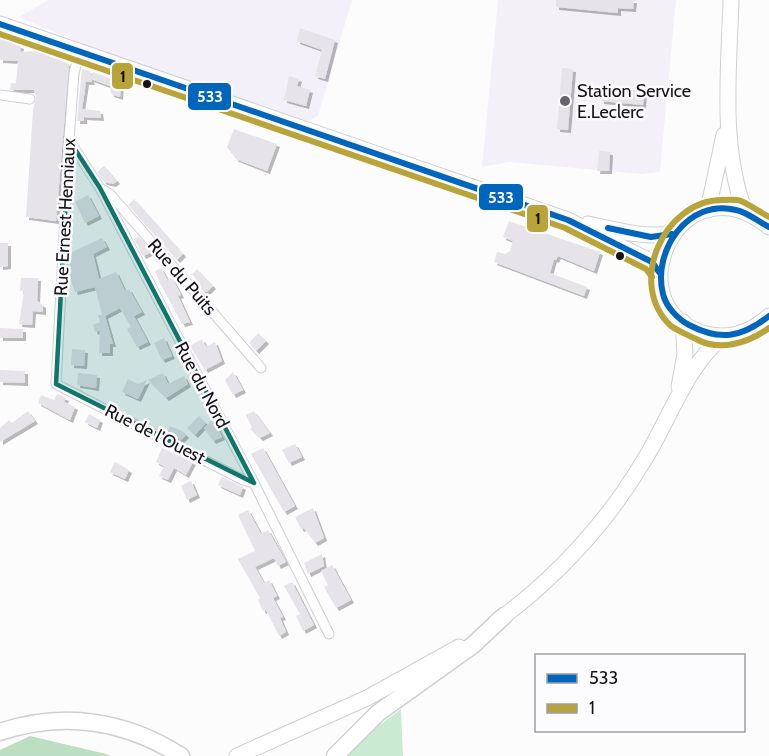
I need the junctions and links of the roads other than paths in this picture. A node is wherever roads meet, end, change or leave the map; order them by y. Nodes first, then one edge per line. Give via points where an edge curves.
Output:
1 (731, 0) edge
2 (1, 24) edge
3 (80, 51) junction
4 (0, 95) edge
5 (30, 99) dead end
6 (728, 114) junction
7 (69, 140) junction
8 (100, 188) junction
9 (708, 210) junction
10 (745, 212) junction
11 (568, 220) junction
12 (769, 227) edge
13 (672, 234) junction
14 (659, 272) junction
15 (769, 316) edge
16 (683, 322) junction
17 (723, 336) junction
18 (261, 368) dead end
19 (56, 384) joint
20 (674, 403) junction
21 (254, 483) junction
22 (504, 616) junction
23 (329, 634) dead end
24 (0, 732) edge
25 (0, 742) edge
26 (160, 756) edge
27 (181, 756) edge
28 (237, 756) edge
29 (335, 756) edge

1 - 6 main road
2 - 3 main road
3 - 7 street, Rue Ernest Henniaux via 74,73
3 - 11 main road
4 - 5 street
6 - 9 main road
6 - 10 main road via 734,183
7 - 8 street, Rue du Nord
7 - 19 street, Rue Ernest Henniaux
8 - 18 street, Rue du Puits via 110,194
8 - 21 street, Rue du Nord
9 - 10 main road via 727,208
9 - 13 main road via 683,222
10 - 12 main road
11 - 13 main road via 636,235
11 - 14 main road via 645,258
13 - 14 main road via 662,252
14 - 16 main road via 670,308
15 - 17 main road via 749,331
16 - 17 main road via 702,333
16 - 20 main road via 683,376
17 - 20 main road via 708,351
19 - 21 street, Rue de l'Ouest
20 - 22 main road via 631,483 563,566
21 - 23 street, Rue du Nord
22 - 28 main road via 447,654 367,698
22 - 29 highway via 473,645 378,713
24 - 27 highway via 40,720 99,723 149,738
25 - 26 highway via 50,730 84,732 117,737

